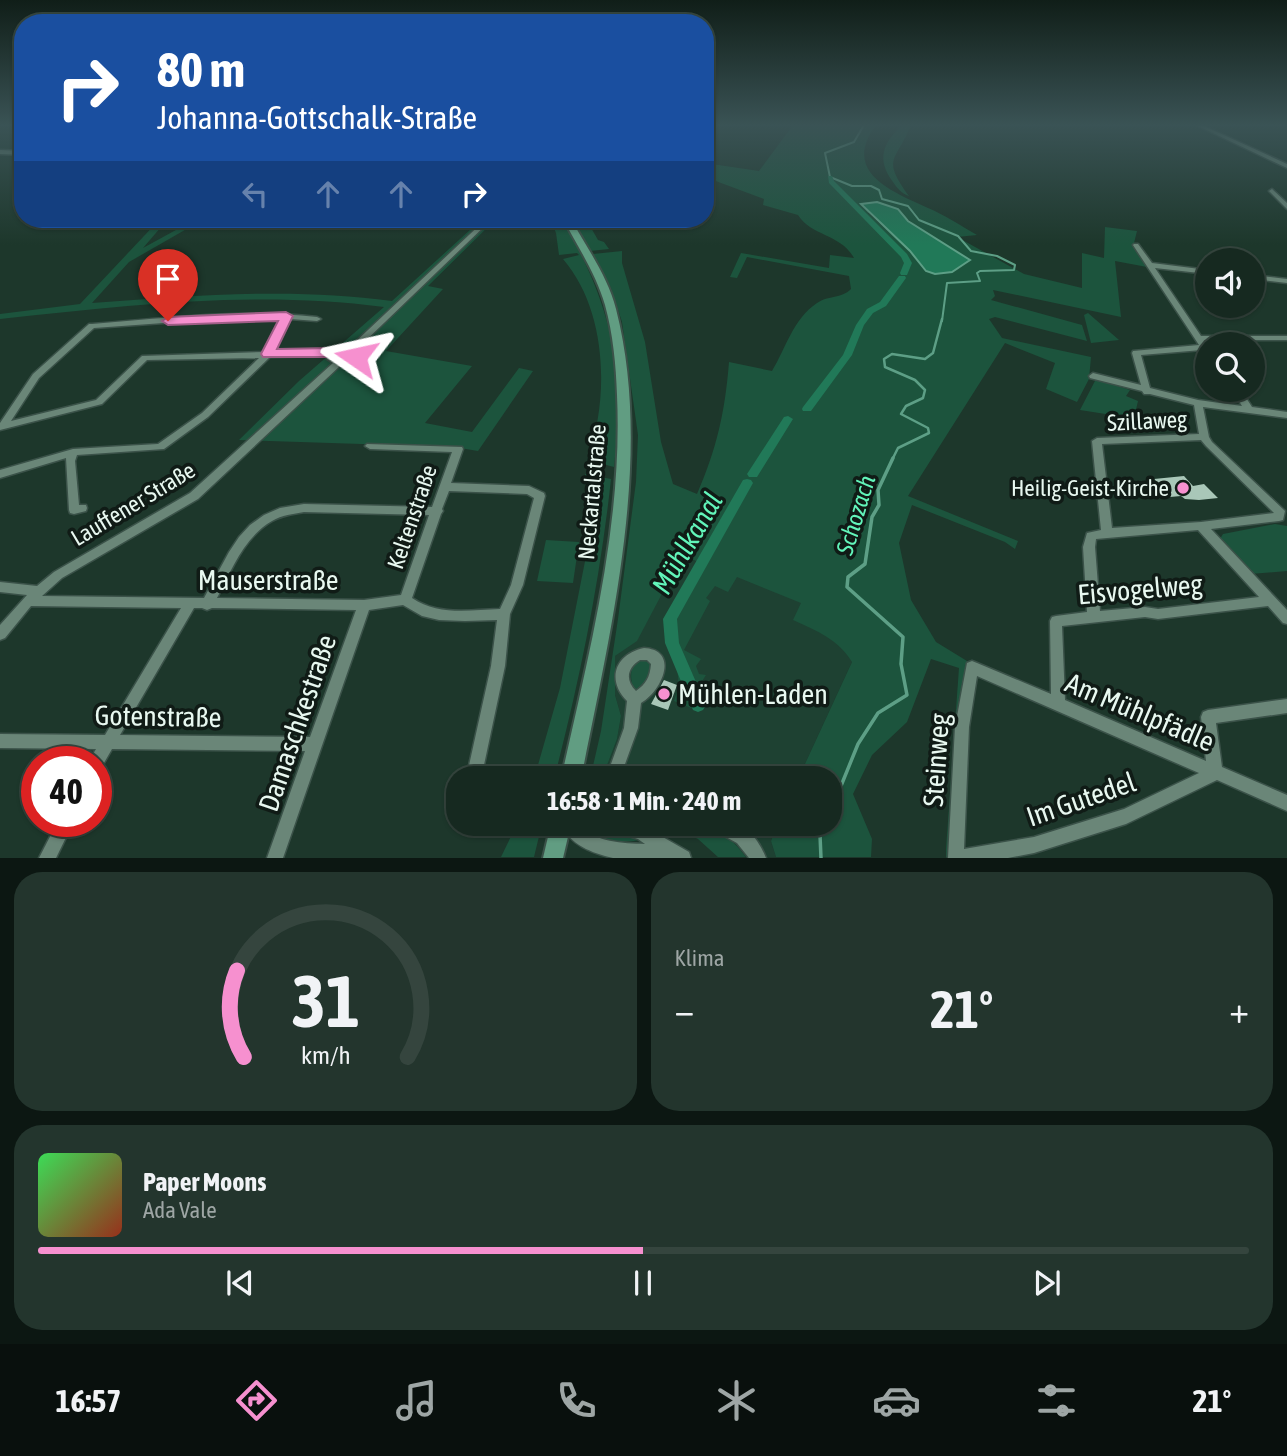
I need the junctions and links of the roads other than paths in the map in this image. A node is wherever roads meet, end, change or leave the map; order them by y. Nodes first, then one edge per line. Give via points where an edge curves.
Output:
1 (1272, 191) dead end
2 (1286, 206) edge
3 (480, 228) edge
4 (571, 228) edge
5 (1136, 245) dead end
6 (1151, 265) junction
7 (1195, 270) edge
8 (1265, 278) edge
9 (1287, 281) edge
10 (286, 316) junction
11 (317, 319) dead end
12 (1195, 332) edge
13 (1265, 338) edge
14 (1287, 338) edge
15 (353, 348) junction
16 (1195, 350) edge
17 (268, 354) junction
18 (336, 358) junction
19 (1093, 376) dead end
20 (1147, 392) junction
21 (1244, 402) edge
22 (1198, 403) junction
23 (1248, 408) junction
24 (1287, 415) edge
25 (2, 427) edge
26 (1204, 437) junction
27 (371, 446) dead end
28 (74, 452) junction
29 (0, 474) edge
30 (445, 487) junction
31 (82, 509) dead end
32 (438, 511) junction
33 (1283, 519) edge
34 (1201, 526) junction
35 (1107, 532) junction
36 (0, 587) edge
37 (37, 591) junction
38 (405, 600) junction
39 (27, 601) junction
40 (1270, 601) junction
41 (190, 604) junction
42 (207, 605) junction
43 (364, 606) junction
44 (504, 614) junction
45 (1094, 617) junction
46 (1287, 619) edge
47 (0, 634) edge
48 (972, 667) joint
49 (634, 699) dead end
50 (1058, 705) junction
51 (1287, 706) edge
52 (0, 741) edge
53 (108, 741) junction
54 (316, 744) junction
55 (105, 746) edge
56 (476, 766) edge
57 (573, 766) edge
58 (619, 766) edge
59 (1215, 773) junction
60 (1287, 803) edge
61 (558, 836) edge
62 (581, 836) edge
63 (647, 836) edge
64 (741, 836) edge
65 (58, 837) edge
66 (618, 854) edge
67 (678, 855) edge
68 (47, 858) edge
69 (275, 858) edge
70 (553, 858) edge
71 (758, 858) edge
72 (958, 858) edge

1 - 2 street
3 - 15 street, Lauffener Straße
4 - 57 main road, Neckartalstraße via 610,307 621,366 624,430 611,564
5 - 6 street
6 - 7 street
6 - 12 street
8 - 9 street
10 - 11 street
10 - 17 street
10 - 25 street via 92,326 36,376
13 - 14 street
15 - 18 street
15 - 18 street, Lauffener Straße via 356,357
16 - 20 street via 1136,353
17 - 18 street
17 - 25 street via 145,358 99,402
17 - 28 street via 205,415 160,447
18 - 37 street, Lauffener Straße via 194,496 76,563
19 - 20 street
20 - 22 street
21 - 23 street
22 - 23 street
22 - 26 street
23 - 24 street
26 - 33 street
26 - 35 street, Szillaweg via 1097,441
27 - 30 street, Keltenstraße via 457,449
28 - 29 street
28 - 31 street via 70,461 74,510
30 - 32 street, Keltenstraße
30 - 44 street via 519,489 540,496 517,585
32 - 38 street, Keltenstraße
32 - 42 street via 282,509 253,528
33 - 34 street
34 - 35 street
34 - 40 street
35 - 45 street via 1091,536 1089,547
36 - 37 street
37 - 39 street, Lauffener Straße
38 - 43 street, Mauserstraße
38 - 44 street via 417,611 435,615
39 - 41 street, Mauserstraße
39 - 47 street, Lauffener Straße
40 - 45 street, Eisvogelweg
40 - 46 street
41 - 42 street, Mauserstraße
41 - 53 street
42 - 43 street, Mauserstraße
43 - 54 street, Damaschkestraße
44 - 56 street via 498,666
45 - 50 street, Eisvogelweg via 1056,621
48 - 50 street, Am Mühlpfädle
48 - 72 street, Steinweg via 962,727
49 - 58 street via 631,728
50 - 59 street, Am Mühlpfädle
51 - 59 street via 1208,717
52 - 53 street, Gotenstraße
53 - 54 street, Gotenstraße
53 - 55 street
54 - 69 street, Damaschkestraße
59 - 60 street, Am Mühlpfädle
59 - 72 street, Im Gutedel via 1126,816 1034,845
61 - 70 main road
62 - 66 street
63 - 67 street
64 - 71 street
65 - 68 street
66 - 67 street

